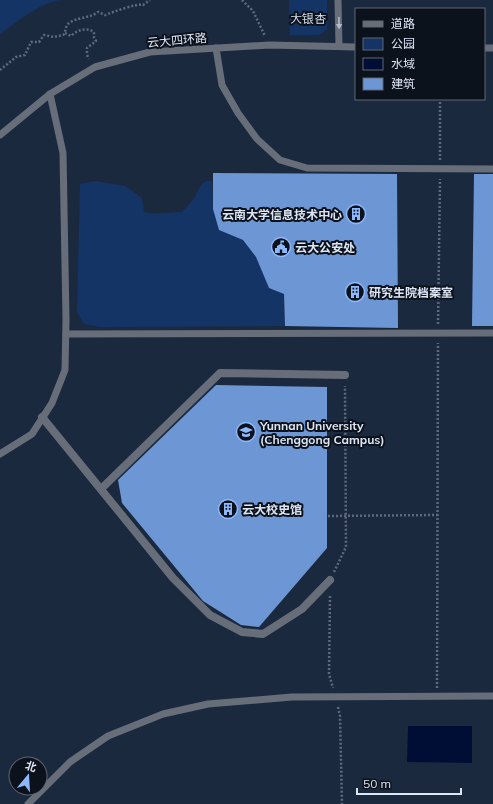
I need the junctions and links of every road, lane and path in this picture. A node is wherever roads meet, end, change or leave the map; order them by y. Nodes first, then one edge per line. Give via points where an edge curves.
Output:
1 (150, 0) edge
2 (242, 0) edge
3 (338, 0) edge
4 (65, 33) junction
5 (269, 45) junction
6 (339, 46) junction
7 (355, 46) edge
8 (216, 48) junction
9 (95, 67) junction
10 (0, 70) edge
11 (50, 94) junction
12 (440, 100) edge
13 (0, 135) edge
14 (440, 168) junction
15 (493, 168) edge
16 (493, 333) edge
17 (66, 334) junction
18 (438, 334) junction
19 (345, 375) joint
20 (42, 417) junction
21 (0, 454) edge
22 (101, 489) junction
23 (439, 515) junction
24 (328, 516) dead end
25 (347, 516) junction
26 (346, 547) dead end
27 (330, 580) dead end
28 (329, 622) dead end
29 (329, 674) dead end
30 (436, 696) junction
31 (493, 696) edge
32 (340, 716) dead end
33 (28, 804) edge
34 (342, 804) edge

1 - 4 path via 126,10 115,10 106,15 98,12 93,16 73,21 68,24
2 - 5 path via 253,10
3 -> 6 lane
4 - 9 path via 71,36 80,30 89,29 94,32 96,41 87,48 87,56
4 - 10 path via 54,37 44,35 39,42 31,42 25,55 16,57
5 - 6 lane, 云大四环路
5 - 8 lane, 云大四环路
6 - 7 lane, 云大四环路
8 - 9 lane, 云大四环路 via 150,52
8 - 14 lane via 222,85 235,108 257,139 280,160 307,168
9 - 11 lane, 云大四环路
11 - 13 lane, 云大四环路
11 - 17 lane via 63,153
12 - 14 path
14 - 15 lane
14 - 18 path
16 - 18 lane
17 - 18 lane
17 - 20 lane via 65,370 52,403
18 - 23 path
19 - 22 street via 220,373
19 - 25 path
20 - 21 lane via 32,434
20 - 22 street
22 - 27 street via 174,578 210,616 242,632 263,634 302,609
23 - 25 path
23 - 30 path
24 - 25 path
25 - 26 path
28 - 29 path
30 - 31 lane
30 - 33 lane via 292,697 208,704 163,714 108,736 70,762
32 - 34 path

